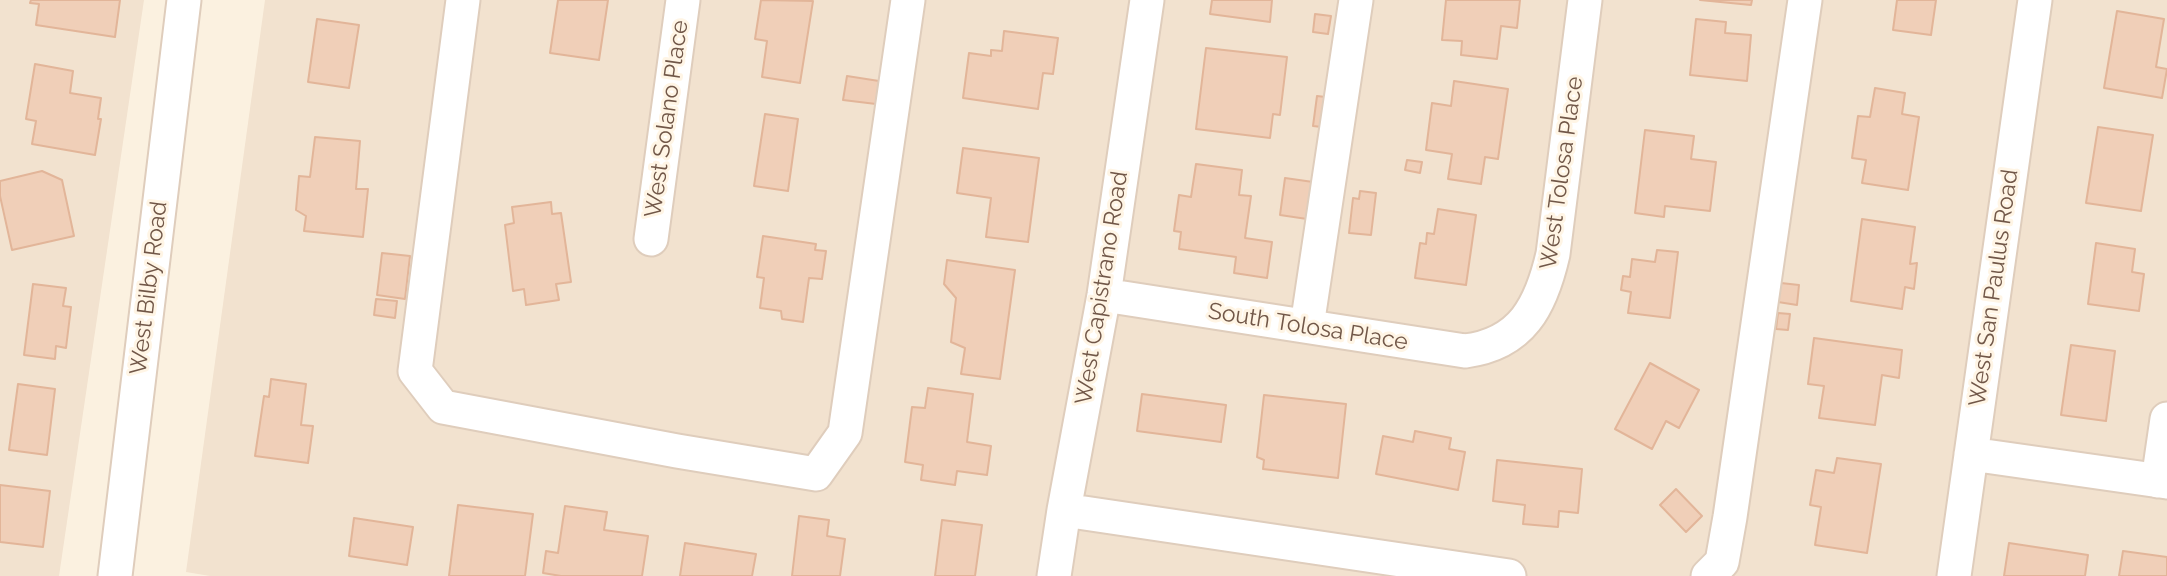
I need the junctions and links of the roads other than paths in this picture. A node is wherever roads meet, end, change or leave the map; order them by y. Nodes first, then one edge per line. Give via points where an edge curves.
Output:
1 (184, 0) edge
2 (463, 0) edge
3 (683, 0) edge
4 (908, 0) edge
5 (1147, 0) edge
6 (1356, 0) edge
7 (1586, 0) edge
8 (1805, 0) edge
9 (2035, 0) edge
10 (651, 239) dead end
11 (1104, 295) junction
12 (1307, 326) junction
13 (1510, 335) joint
14 (2167, 419) edge
15 (1971, 454) junction
16 (2163, 482) edge
17 (1064, 510) junction
18 (115, 576) edge
19 (1054, 576) edge
20 (1509, 576) edge
21 (1708, 576) edge
22 (1954, 576) edge

1 - 18 street, West Bilby Road
2 - 4 street via 415,371 443,407 816,474 845,433
3 - 10 street, West Solano Place
5 - 11 street, West Capistrano Road
6 - 12 street
7 - 13 street, West Tolosa Place via 1547,281 1522,327
8 - 21 street via 1730,517 1722,562
9 - 15 street, West San Paulus Road
11 - 12 street, South Tolosa Place
11 - 17 street, West Capistrano Road
12 - 13 street, South Tolosa Place via 1465,351 1482,349
14 - 16 street
15 - 16 street
15 - 22 street, West San Paulus Road
17 - 19 street, West Capistrano Road
17 - 20 street

